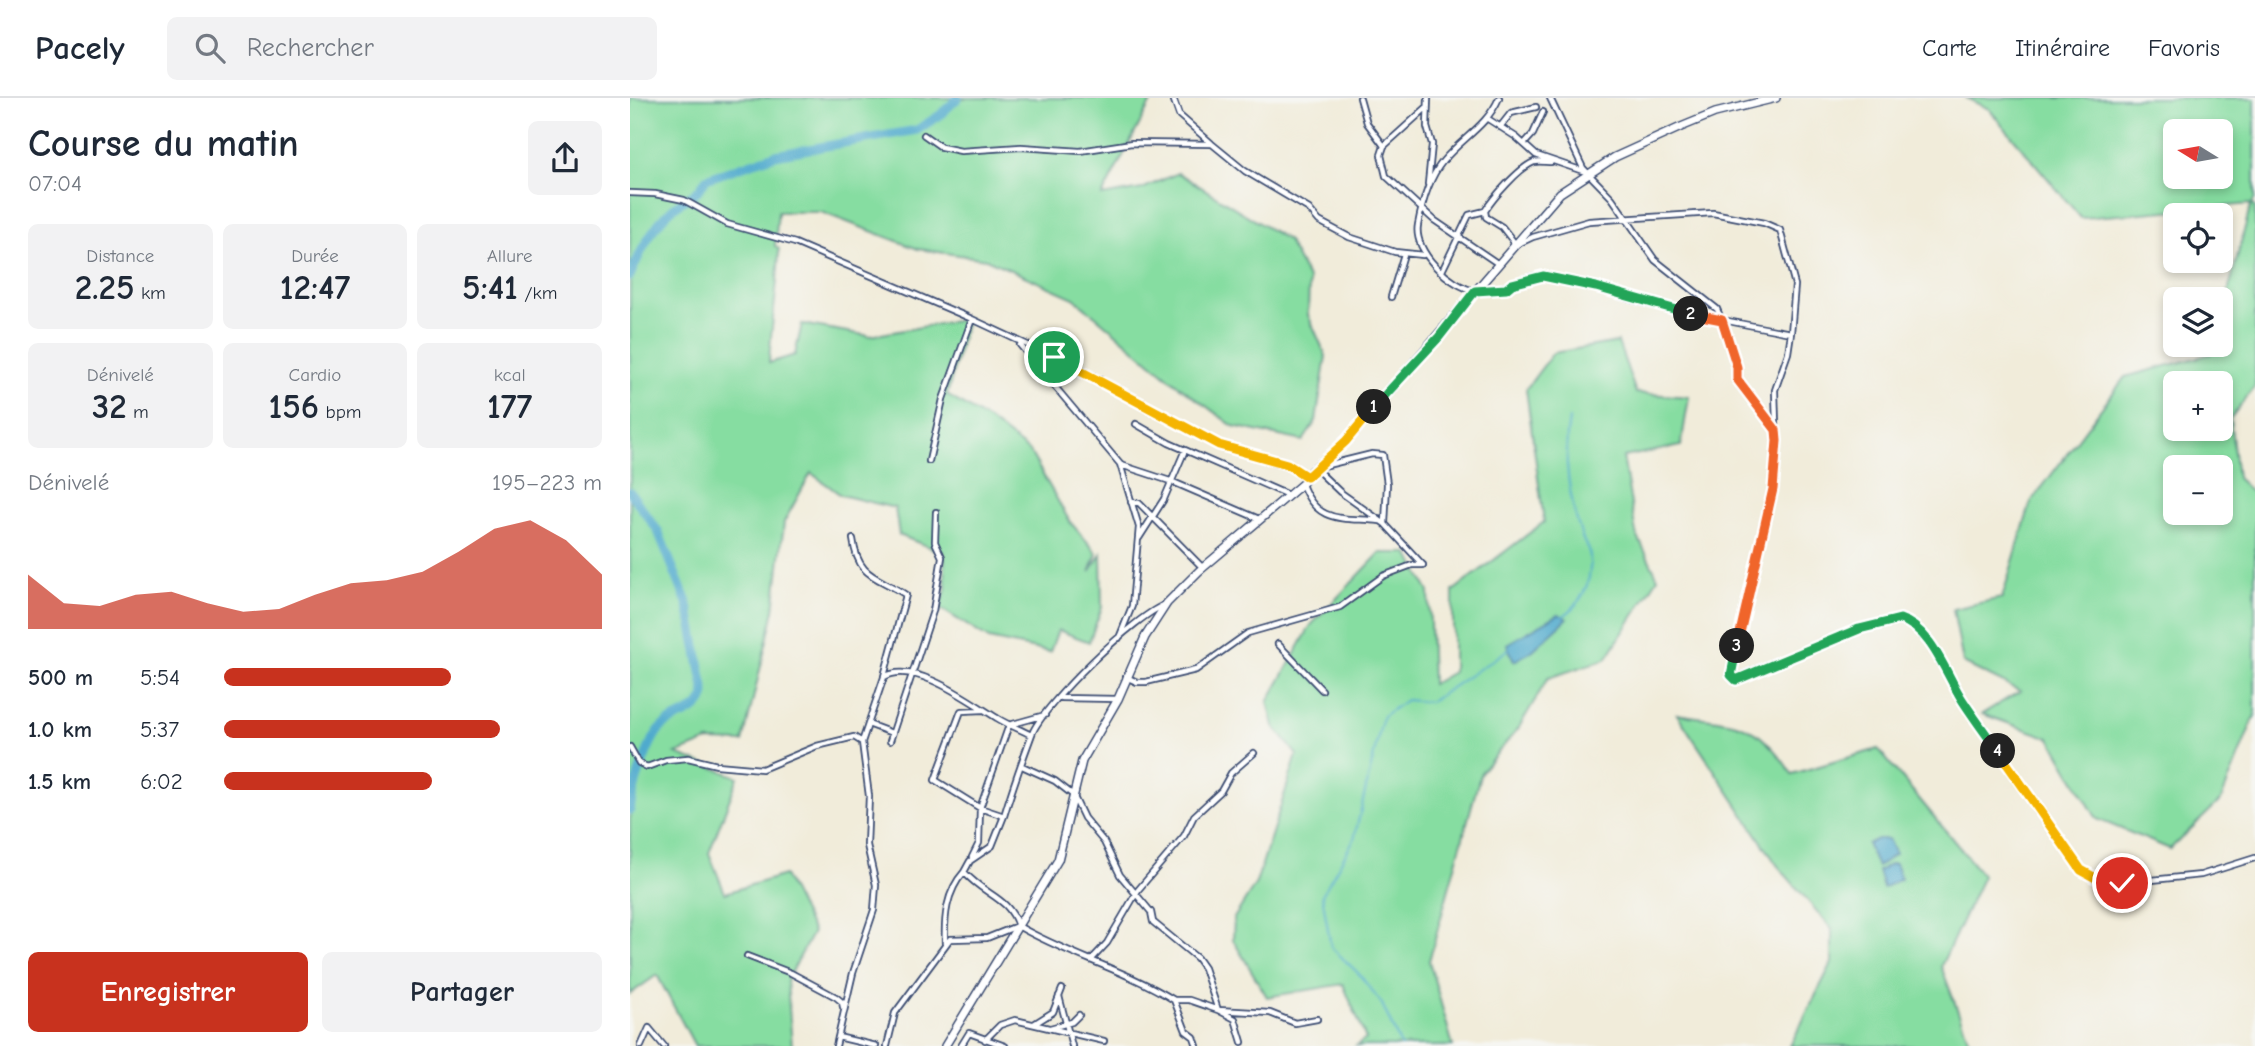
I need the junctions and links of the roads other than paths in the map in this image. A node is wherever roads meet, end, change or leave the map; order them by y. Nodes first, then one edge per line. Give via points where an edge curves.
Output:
1 (1173, 98) edge
2 (1429, 98) edge
3 (1499, 98) edge
4 (1550, 98) edge
5 (1776, 98) edge
6 (1361, 99) edge
7 (1426, 107) junction
8 (1536, 107) dead end
9 (1543, 112) dead end
10 (1488, 120) junction
11 (1500, 127) junction
12 (924, 135) dead end
13 (1212, 144) junction
14 (1524, 144) junction
15 (1384, 146) junction
16 (1551, 162) junction
17 (1590, 173) junction
18 (1428, 186) junction
19 (630, 193) edge
20 (1423, 209) junction
21 (1485, 211) junction
22 (1625, 220) junction
23 (1458, 237) junction
24 (1516, 245) junction
25 (1404, 254) junction
26 (1423, 255) junction
27 (1497, 264) junction
28 (1442, 271) junction
29 (1475, 291) junction
30 (1391, 297) dead end
31 (972, 319) junction
32 (1722, 320) junction
33 (999, 332) junction
34 (1791, 333) junction
35 (1136, 424) dead end
36 (1776, 430) junction
37 (1185, 450) junction
38 (929, 461) dead end
39 (1120, 464) junction
40 (1315, 468) junction
41 (1307, 477) junction
42 (1172, 482) junction
43 (1302, 484) junction
44 (1289, 495) junction
45 (1131, 502) junction
46 (936, 512) dead end
47 (1152, 519) junction
48 (1260, 520) junction
49 (1383, 523) junction
50 (1139, 538) junction
51 (853, 539) dead end
52 (1203, 568) junction
53 (1167, 603) junction
54 (1119, 638) junction
55 (1278, 644) dead end
56 (911, 676) junction
57 (884, 677) junction
58 (1126, 677) junction
59 (1322, 690) dead end
60 (1060, 698) junction
61 (1118, 699) junction
62 (983, 710) junction
63 (1045, 715) junction
64 (868, 724) junction
65 (1009, 725) junction
66 (892, 733) junction
67 (1031, 735) junction
68 (890, 741) dead end
69 (862, 742) junction
70 (630, 747) edge
71 (1254, 753) dead end
72 (1022, 766) junction
73 (1074, 798) junction
74 (980, 808) junction
75 (1004, 817) junction
76 (2255, 858) edge
77 (970, 861) junction
78 (964, 872) junction
79 (1135, 896) junction
80 (1018, 926) junction
81 (945, 945) junction
82 (747, 956) dead end
83 (1092, 958) junction
84 (1062, 989) dead end
85 (1059, 996) junction
86 (1174, 1000) junction
87 (843, 1008) junction
88 (1219, 1010) junction
89 (1079, 1015) dead end
90 (1317, 1019) dead end
91 (1067, 1023) junction
92 (1033, 1024) junction
93 (956, 1027) junction
94 (1050, 1028) junction
95 (969, 1033) junction
96 (1070, 1033) junction
97 (838, 1037) junction
98 (985, 1040) junction
99 (1104, 1041) dead end
100 (1242, 1042) dead end
101 (641, 1046) edge
102 (664, 1046) edge
103 (836, 1046) edge
104 (876, 1046) edge
105 (887, 1046) edge
106 (945, 1046) edge
107 (961, 1046) edge
108 (1005, 1046) edge
109 (1072, 1046) edge
110 (1197, 1046) edge

1 - 13 street via 1179,115
2 - 7 street
3 - 10 street
4 - 17 street
5 - 17 street via 1695,121
6 - 15 street via 1367,124
7 - 15 street
7 - 18 street via 1432,144
8 - 11 street via 1511,113
9 - 14 street
10 - 11 street
10 - 18 street via 1442,162
11 - 14 street
12 - 13 street via 941,147 961,151
13 - 25 street via 1245,171 1309,209 1319,221 1349,237
14 - 16 street
15 - 20 street via 1381,155 1386,176
16 - 17 street
16 - 21 street via 1534,162 1524,169
17 - 22 street
17 - 24 street via 1560,193
18 - 20 street
19 - 31 street via 684,200 727,224 795,243
20 - 23 street
20 - 26 street via 1417,226
21 - 23 street via 1469,215
21 - 24 street
22 - 24 street via 1589,221
22 - 32 street via 1665,271 1704,297
22 - 34 street via 1713,213 1780,230 1795,285
23 - 27 street
23 - 28 street
24 - 27 street
25 - 26 street
25 - 30 street
26 - 28 street
27 - 29 street
28 - 29 street
29 - 32 street via 1506,289 1543,276
29 - 40 street via 1346,441
31 - 33 street
31 - 38 street via 943,399
32 - 34 street
32 - 36 street via 1737,379
33 - 39 street via 1024,348
33 - 41 street via 1092,375 1219,445 1287,464
34 - 36 street via 1775,390
35 - 37 street
36 - 76 street via 1773,489 1733,678 1868,626 1906,621 1931,646 1963,701 2081,870 2101,881 2122,883 2201,875
37 - 42 street
37 - 44 street
39 - 42 street
39 - 45 street
40 - 41 street
40 - 49 street
40 - 49 street via 1383,455 1387,484
41 - 43 street
42 - 47 street
42 - 48 street
43 - 44 street
43 - 49 street via 1316,510
44 - 48 street
45 - 47 street via 1139,503
45 - 50 street
46 - 56 street via 935,542 941,566 933,611
47 - 50 street
47 - 52 street
48 - 52 street
49 - 58 street via 1423,565 1383,576 1333,610 1248,633 1196,670 1146,682
50 - 54 street via 1132,606
51 - 57 street via 869,577 906,595
52 - 53 street
53 - 54 street via 1154,607
53 - 58 street
54 - 60 street
55 - 59 street
56 - 57 street
56 - 62 street via 956,690
56 - 66 street
57 - 64 street
58 - 61 street
60 - 61 street
60 - 63 street
61 - 73 street via 1082,761
62 - 65 street
62 - 74 street via 961,711 935,780
63 - 65 street
63 - 67 street
64 - 66 street
64 - 69 street
65 - 67 street
65 - 74 street
66 - 68 street
67 - 72 street
69 - 70 street via 854,737 835,740 762,769 688,758 644,766
69 - 87 street via 869,796 867,845 876,892 869,932
71 - 79 street via 1194,817
72 - 73 street via 1055,781
72 - 75 street
73 - 79 street
73 - 80 street via 1058,860
74 - 75 street
74 - 77 street via 979,843
75 - 77 street via 992,846
77 - 78 street
78 - 80 street via 977,887 1012,910
78 - 81 street via 947,906
79 - 83 street via 1107,943
79 - 88 street via 1151,912 1153,922 1197,958
80 - 81 street via 987,938 953,938
80 - 83 street
80 - 93 street
81 - 105 street via 895,1013
82 - 87 street via 825,991 842,1002
83 - 86 street
84 - 85 street
85 - 91 street
85 - 92 street via 1053,1012
86 - 88 street
86 - 110 street
87 - 97 street
88 - 90 street via 1270,1013 1295,1023
88 - 100 street via 1235,1019
89 - 91 street
91 - 94 street
91 - 96 street
92 - 94 street
92 - 98 street via 1015,1020 1000,1025
93 - 95 street
93 - 106 street
94 - 96 street
95 - 98 street
95 - 107 street
96 - 99 street
96 - 109 street
97 - 103 street
97 - 104 street
98 - 108 street
101 - 102 street via 649,1028

